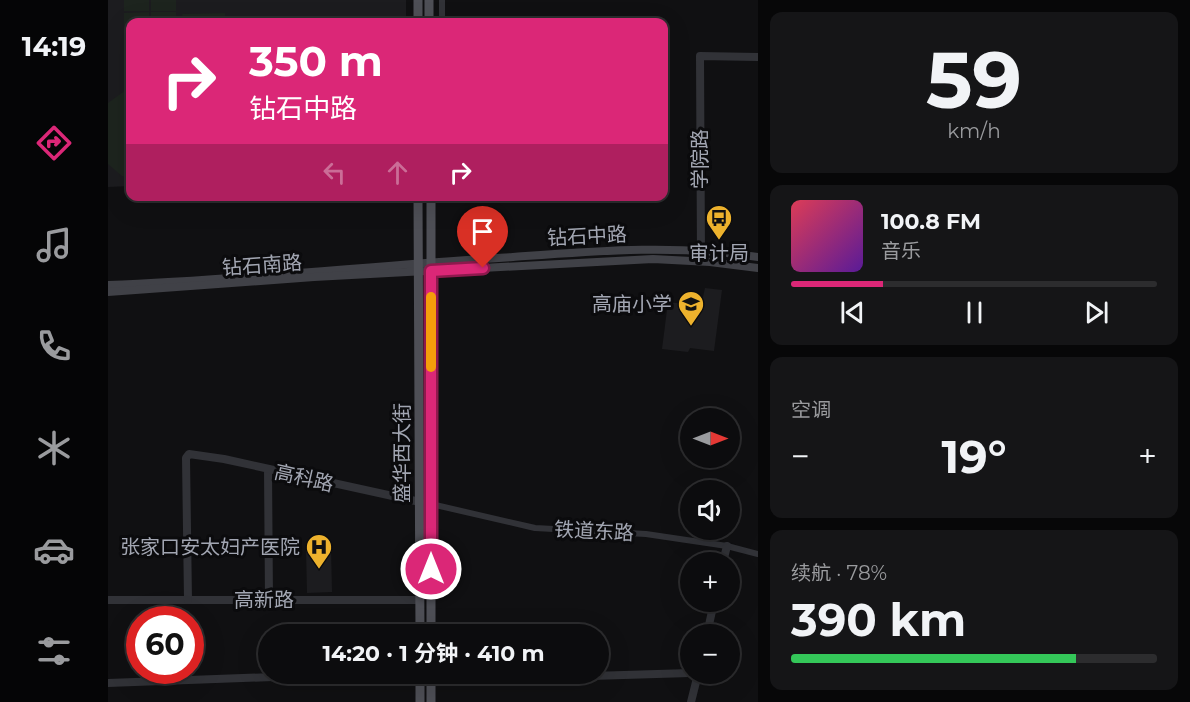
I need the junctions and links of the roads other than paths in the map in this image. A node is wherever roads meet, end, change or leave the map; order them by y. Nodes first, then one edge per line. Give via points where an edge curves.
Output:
1 (418, 0) edge
2 (429, 0) edge
3 (442, 0) edge
4 (418, 18) edge
5 (429, 18) edge
6 (442, 18) edge
7 (758, 57) edge
8 (418, 201) edge
9 (431, 201) edge
10 (701, 250) junction
11 (758, 257) edge
12 (701, 261) junction
13 (431, 266) junction
14 (418, 267) junction
15 (758, 268) edge
16 (108, 285) edge
17 (108, 292) edge
18 (419, 385) junction
19 (431, 385) junction
20 (268, 470) junction
21 (420, 502) junction
22 (431, 504) junction
23 (727, 546) junction
24 (726, 552) edge
25 (758, 554) edge
26 (108, 600) edge
27 (188, 600) junction
28 (268, 600) junction
29 (420, 600) junction
30 (420, 624) edge
31 (431, 624) edge
32 (680, 673) edge
33 (609, 674) edge
34 (258, 678) edge
35 (108, 683) edge
36 (420, 684) edge
37 (431, 684) edge
38 (696, 684) edge
39 (420, 702) edge
40 (431, 702) edge
41 (691, 702) edge

1 - 4 main road
2 - 5 main road
3 - 6 street
7 - 10 street, 学院路 via 700,56
8 - 14 main road, 盛华西大街
9 - 13 main road, 盛华西大街
10 - 11 main road, 钻石中路
10 - 12 street, 学院路
10 - 13 main road, 钻石中路 via 653,249
12 - 13 main road, 钻石中路
12 - 15 main road, 钻石中路
13 - 14 main road, 钻石中路
13 - 19 main road, 盛华西大街
14 - 16 main road, 钻石南路
14 - 17 main road, 钻石南路
14 - 18 main road, 盛华西大街
18 - 19 main road
18 - 21 main road, 盛华西大街
19 - 22 main road, 盛华西大街
20 - 21 street, 高科路
20 - 27 street, 高科路 via 224,459 189,454 186,458
20 - 28 street
21 - 29 main road, 盛华西大街
22 - 23 street, 铁道东路 via 535,528 646,534
22 - 31 main road, 盛华西大街
23 - 24 street
23 - 25 street, 铁道东路
26 - 27 street, 高新路
27 - 28 street, 高新路
28 - 29 street, 高新路
29 - 30 main road, 盛华西大街
32 - 33 street
34 - 35 street
36 - 39 main road
37 - 40 main road
38 - 41 street

